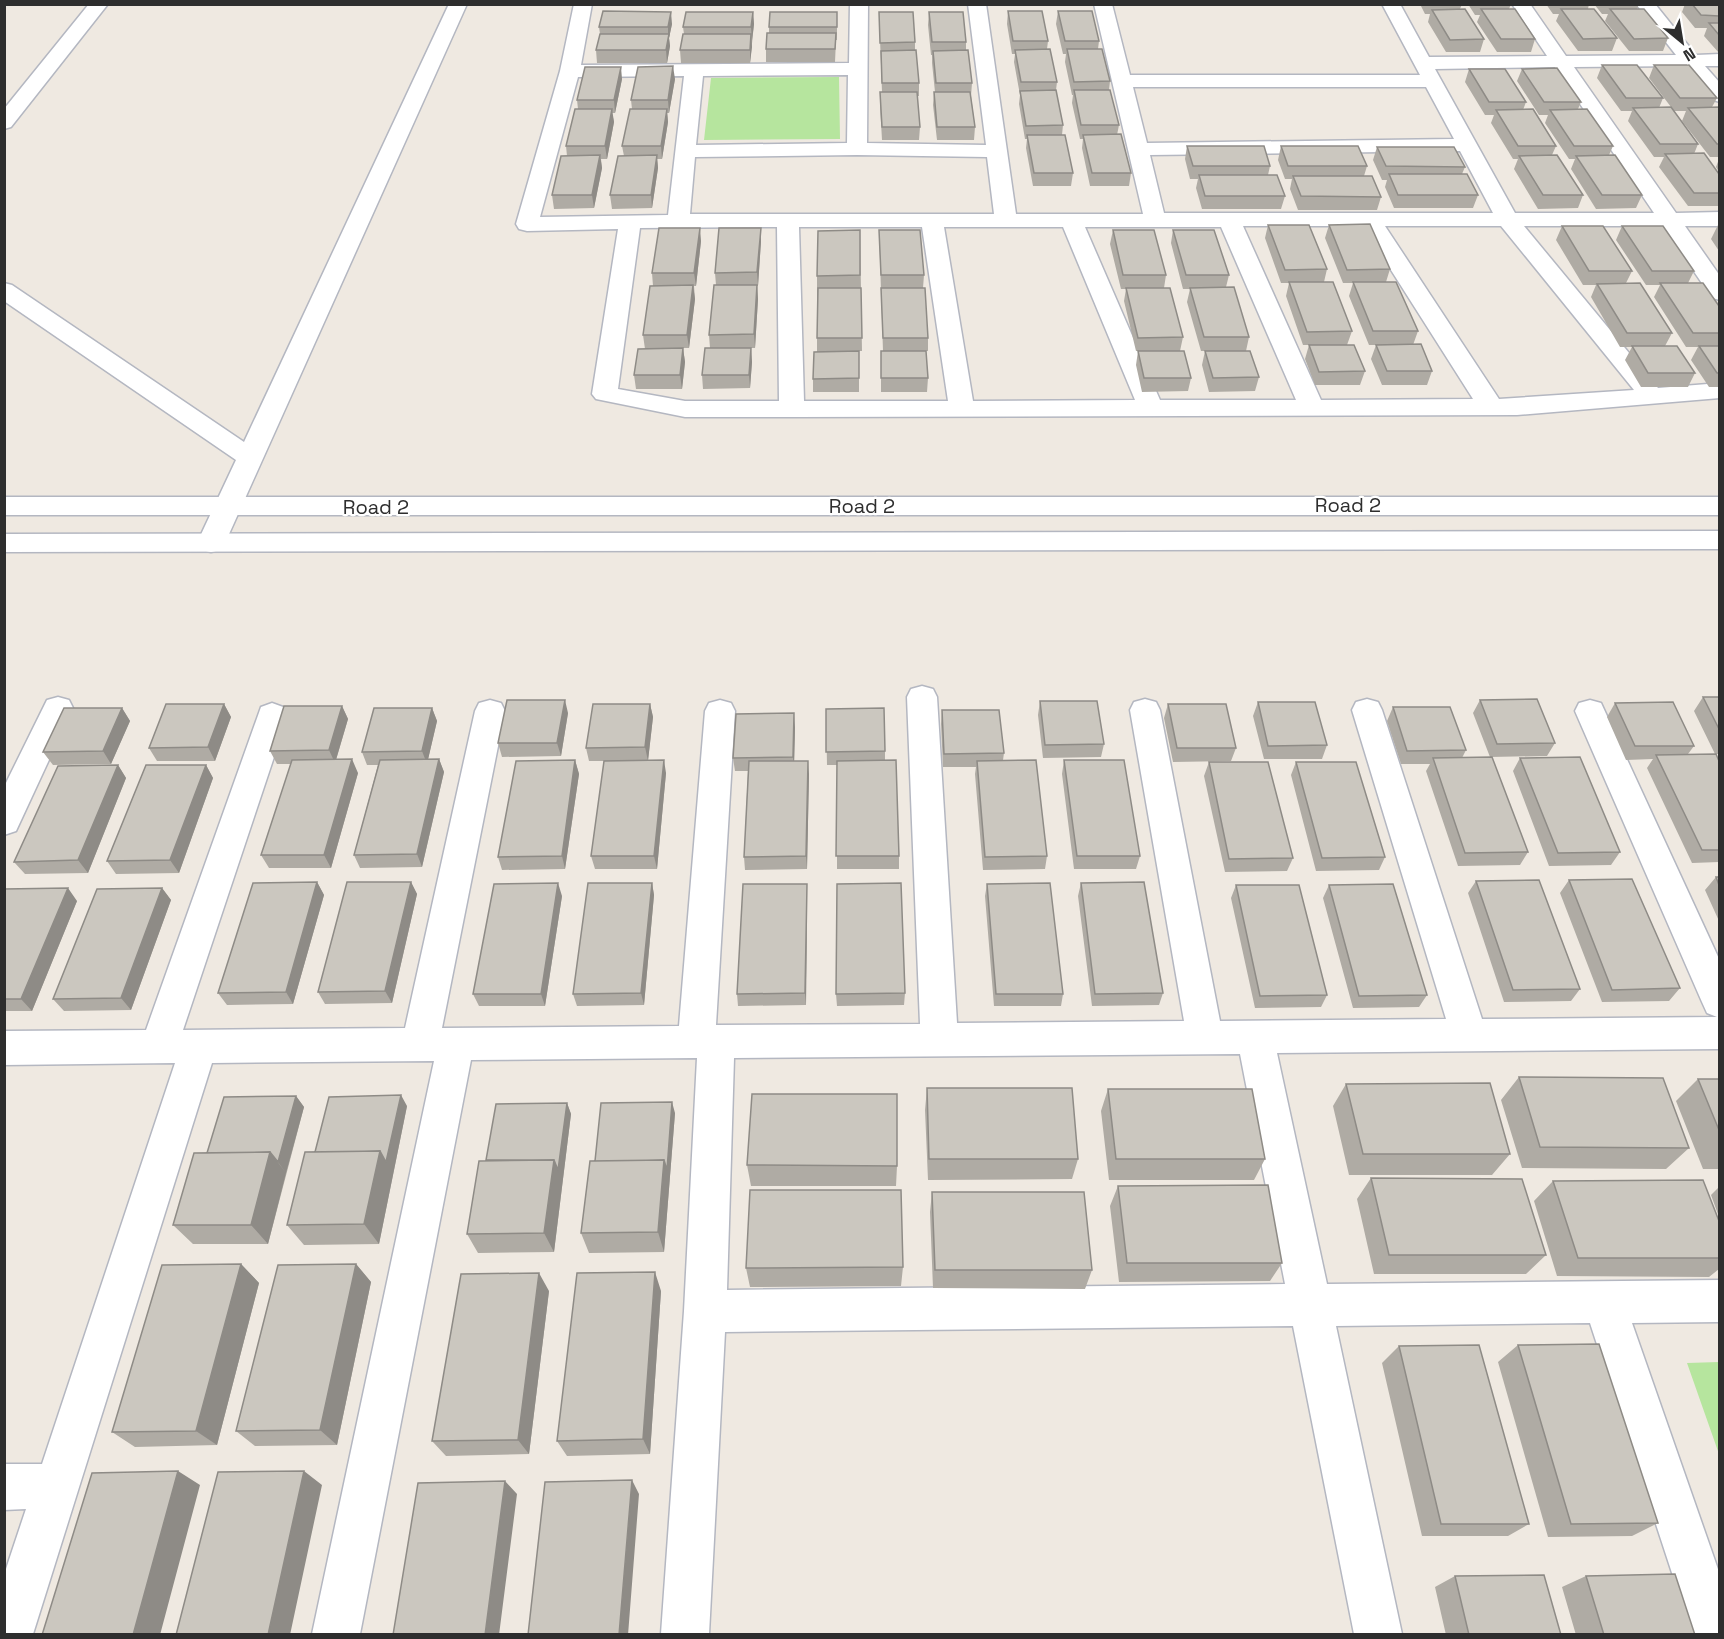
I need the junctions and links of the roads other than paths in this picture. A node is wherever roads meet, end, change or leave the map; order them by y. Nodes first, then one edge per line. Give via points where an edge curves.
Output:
1 (99, 4) edge
2 (458, 4) edge
3 (583, 4) edge
4 (859, 4) edge
5 (977, 4) edge
6 (1103, 4) edge
7 (1391, 4) edge
8 (1521, 4) edge
9 (1667, 4) edge
10 (1645, 5) edge
11 (1691, 60) junction
12 (1719, 60) edge
13 (1560, 62) junction
14 (1424, 63) junction
15 (858, 69) junction
16 (694, 70) junction
17 (570, 71) junction
18 (1121, 81) junction
19 (1434, 81) junction
20 (1719, 96) edge
21 (4, 123) edge
22 (1468, 146) junction
23 (857, 149) junction
24 (1138, 149) junction
25 (685, 151) junction
26 (997, 151) junction
27 (1508, 219) junction
28 (1669, 219) junction
29 (1719, 219) edge
30 (932, 220) junction
31 (1006, 220) junction
32 (1071, 220) junction
33 (1155, 220) junction
34 (1229, 220) junction
35 (1370, 220) junction
36 (678, 221) junction
37 (788, 221) junction
38 (630, 222) junction
39 (4, 290) edge
40 (1719, 292) edge
41 (1719, 390) edge
42 (1652, 396) junction
43 (962, 408) junction
44 (1151, 408) junction
45 (1312, 408) junction
46 (1491, 408) junction
47 (792, 409) junction
48 (249, 458) junction
49 (4, 506) edge
50 (1719, 506) edge
51 (227, 507) junction
52 (1719, 540) edge
53 (4, 543) edge
54 (211, 543) junction
55 (922, 697) dead end
56 (58, 708) dead end
57 (1145, 710) dead end
58 (1367, 710) dead end
59 (490, 711) dead end
60 (720, 711) dead end
61 (1590, 711) dead end
62 (272, 715) dead end
63 (4, 822) edge
64 (1719, 1002) edge
65 (1719, 1033) edge
66 (1469, 1035) junction
67 (1205, 1037) junction
68 (1255, 1037) junction
69 (939, 1040) junction
70 (706, 1042) junction
71 (438, 1044) junction
72 (199, 1046) junction
73 (159, 1047) junction
74 (4, 1048) edge
75 (1719, 1301) edge
76 (1604, 1302) junction
77 (1311, 1305) junction
78 (705, 1311) junction
79 (58, 1486) junction
80 (4, 1487) edge
81 (9, 1635) edge
82 (336, 1635) edge
83 (685, 1635) edge
84 (1378, 1635) edge
85 (1716, 1635) edge

1 - 21 street
2 - 48 street
3 - 17 street
4 - 15 street
5 - 26 street
6 - 18 street
7 - 14 street
8 - 13 street
9 - 10 street
10 - 11 street
11 - 12 street
11 - 13 street
11 - 20 street
13 - 14 street
13 - 28 street
14 - 19 street
15 - 16 street
15 - 23 street
16 - 17 street
16 - 25 street
17 - 38 street via 527,224
18 - 19 street
18 - 24 street
19 - 22 street
22 - 24 street
22 - 27 street
23 - 25 street
23 - 26 street
24 - 33 street
25 - 36 street
26 - 31 street
27 - 28 street
27 - 35 street
27 - 42 street
28 - 29 street
28 - 40 street
30 - 31 street
30 - 37 street
30 - 43 street
31 - 32 street
32 - 33 street
32 - 44 street
33 - 34 street
34 - 35 street
34 - 45 street
35 - 46 street
36 - 37 street
36 - 38 street
37 - 47 street
38 - 47 street via 605,394 685,409
39 - 48 street
41 - 42 street
42 - 46 street
43 - 44 street
43 - 47 street
44 - 45 street
45 - 46 street
48 - 51 street
49 - 51 street, Road 2
50 - 51 street, Road 2
51 - 54 street
52 - 54 street, Road 2
53 - 54 street, Road 2
55 - 69 street
56 - 63 street
57 - 67 street
58 - 66 street
59 - 71 street
60 - 70 street
61 - 64 street
62 - 73 street
65 - 66 street
66 - 68 street
67 - 68 street
67 - 69 street
68 - 77 street
69 - 70 street
70 - 71 street
70 - 78 street
71 - 72 street
71 - 82 street
72 - 73 street
72 - 79 street
73 - 74 street
75 - 76 street
76 - 77 street
76 - 85 street
77 - 78 street
77 - 84 street
78 - 83 street
79 - 80 street
79 - 81 street

